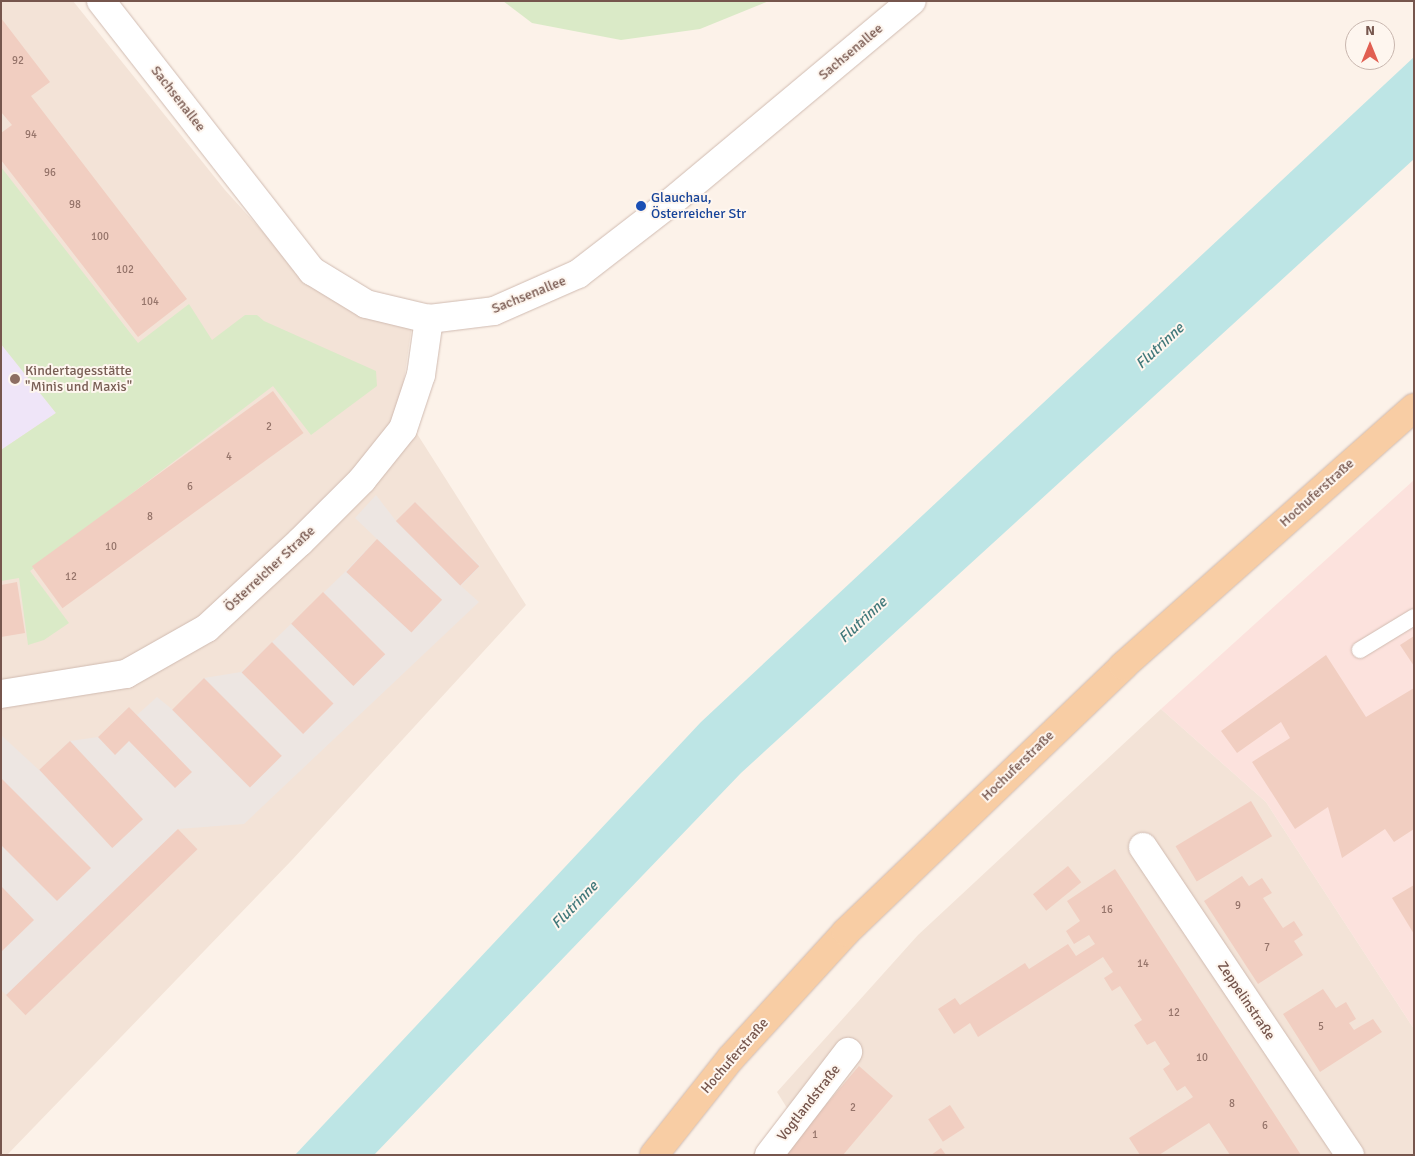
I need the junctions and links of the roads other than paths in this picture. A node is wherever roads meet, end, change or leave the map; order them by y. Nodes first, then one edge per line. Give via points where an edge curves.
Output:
1 (101, 1) edge
2 (912, 1) edge
3 (429, 319) junction
4 (1414, 408) edge
5 (1414, 617) edge
6 (1360, 650) dead end
7 (1, 694) edge
8 (1143, 847) dead end
9 (848, 1052) dead end
10 (654, 1155) edge
11 (769, 1155) edge
12 (1350, 1155) edge

1 - 3 street, Sachsenallee via 312,271 366,304
2 - 3 street, Sachsenallee via 670,203 578,274 494,311
3 - 7 street, Österreicher Straße via 421,375 403,429 355,487 207,628 126,674
4 - 10 main road, Hochuferstraße via 1123,666 846,932 731,1058
5 - 6 lane
8 - 12 street, Zeppelinstraße
9 - 11 street, Vogtlandstraße

